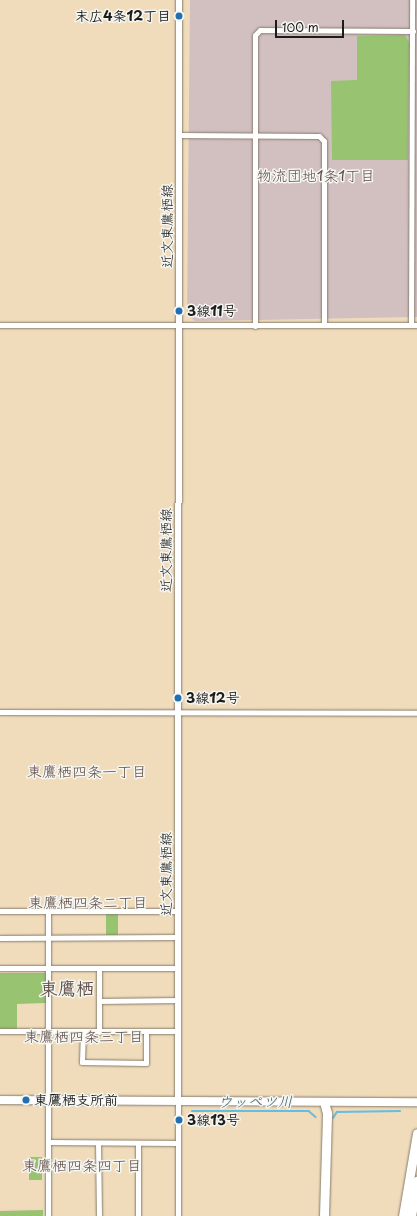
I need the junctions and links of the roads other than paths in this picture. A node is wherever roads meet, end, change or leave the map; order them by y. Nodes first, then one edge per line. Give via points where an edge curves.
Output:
1 (179, 0) edge
2 (412, 0) edge
3 (413, 30) junction
4 (255, 134) junction
5 (179, 135) junction
6 (0, 325) edge
7 (324, 325) junction
8 (411, 325) junction
9 (417, 325) edge
10 (179, 326) junction
11 (255, 326) junction
12 (0, 712) edge
13 (178, 712) junction
14 (417, 713) edge
15 (0, 911) edge
16 (48, 911) junction
17 (178, 911) junction
18 (0, 938) edge
19 (48, 938) junction
20 (178, 938) junction
21 (0, 968) edge
22 (48, 968) junction
23 (99, 968) junction
24 (178, 968) junction
25 (99, 1000) junction
26 (178, 1000) junction
27 (0, 1031) edge
28 (48, 1031) junction
29 (146, 1031) junction
30 (178, 1031) junction
31 (82, 1032) junction
32 (99, 1032) junction
33 (0, 1100) edge
34 (48, 1100) junction
35 (178, 1100) junction
36 (324, 1102) junction
37 (417, 1102) edge
38 (417, 1133) edge
39 (48, 1142) junction
40 (98, 1143) junction
41 (138, 1143) junction
42 (178, 1143) junction
43 (417, 1182) edge
44 (417, 1206) edge
45 (48, 1216) edge
46 (98, 1216) edge
47 (138, 1216) edge
48 (178, 1216) edge
49 (318, 1216) edge
50 (324, 1216) edge
51 (402, 1216) edge
52 (412, 1216) edge
53 (416, 1216) edge

1 - 5 street, 近文東鷹栖線
2 - 3 street
3 - 4 street via 260,30 255,36
3 - 8 street
4 - 5 street
4 - 7 street via 319,136 324,141
4 - 11 street
5 - 10 street, 近文東鷹栖線
6 - 10 street
7 - 8 street
7 - 11 street
8 - 9 street
10 - 11 street
10 - 13 street, 近文東鷹栖線
12 - 13 street
13 - 14 street
13 - 17 street, 近文東鷹栖線
15 - 16 street
16 - 17 street
16 - 19 street
17 - 20 street, 近文東鷹栖線
18 - 19 street
19 - 20 street
19 - 22 street
20 - 24 street, 近文東鷹栖線
21 - 22 street
22 - 23 street
22 - 28 street
23 - 24 street
23 - 25 street
24 - 26 street, 近文東鷹栖線
25 - 26 street
25 - 32 street
26 - 30 street, 近文東鷹栖線
27 - 28 street
28 - 31 street
28 - 34 street
29 - 30 street
29 - 31 street via 146,1063 82,1062
29 - 32 street
30 - 35 street, 近文東鷹栖線
31 - 32 street
33 - 34 main road
34 - 35 main road
34 - 39 street
35 - 36 main road
35 - 42 street
36 - 37 main road
36 - 49 highway
36 - 50 highway via 327,1113
38 - 51 highway
39 - 40 street
39 - 45 street
40 - 41 street
40 - 46 street
41 - 42 street
41 - 47 street
42 - 48 street
43 - 52 highway
44 - 53 highway

